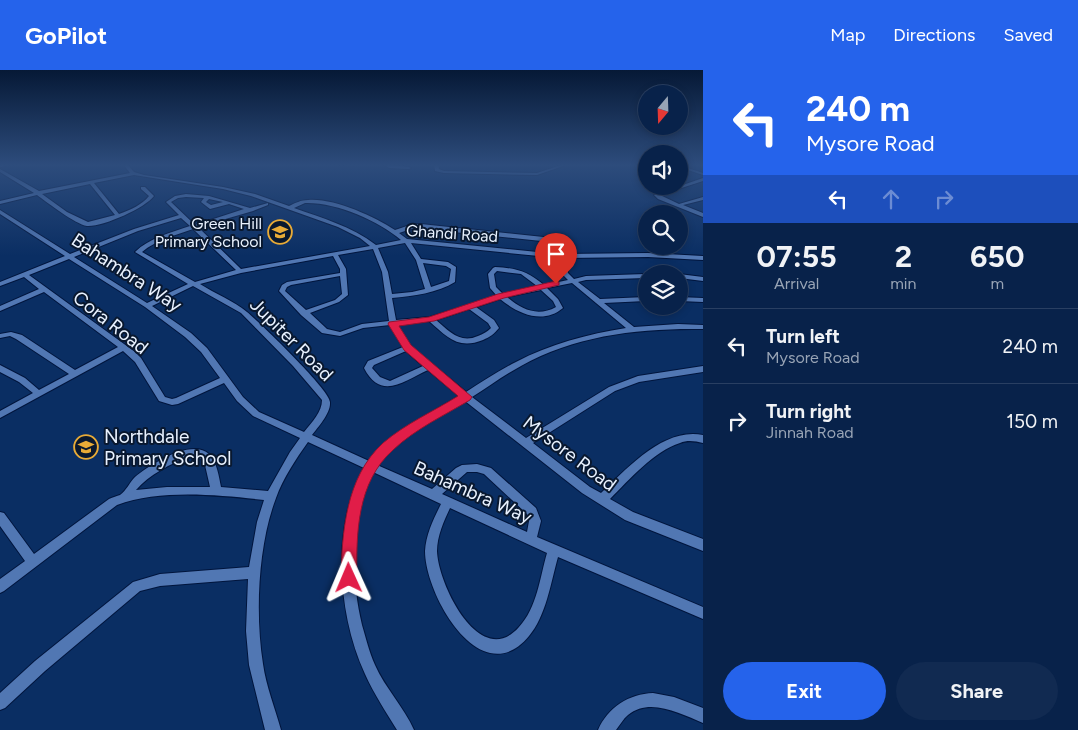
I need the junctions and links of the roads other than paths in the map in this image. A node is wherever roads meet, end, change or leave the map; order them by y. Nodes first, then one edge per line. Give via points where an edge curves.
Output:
1 (28, 195) edge
2 (42, 195) edge
3 (101, 195) edge
4 (151, 195) edge
5 (183, 195) edge
6 (191, 195) edge
7 (233, 195) edge
8 (248, 195) edge
9 (657, 195) edge
10 (208, 197) junction
11 (703, 198) edge
12 (0, 203) edge
13 (227, 203) junction
14 (266, 204) junction
15 (679, 205) joint
16 (290, 208) junction
17 (688, 209) edge
18 (252, 210) junction
19 (0, 212) edge
20 (117, 215) junction
21 (703, 215) edge
22 (182, 216) junction
23 (12, 220) junction
24 (0, 223) edge
25 (194, 227) junction
26 (396, 232) junction
27 (406, 241) junction
28 (374, 248) junction
29 (335, 255) junction
30 (69, 256) junction
31 (560, 256) junction
32 (703, 258) edge
33 (420, 261) junction
34 (240, 271) junction
35 (24, 274) junction
36 (344, 274) junction
37 (638, 276) edge
38 (688, 277) edge
39 (703, 279) edge
40 (572, 280) junction
41 (196, 283) junction
42 (0, 284) edge
43 (540, 286) junction
44 (44, 289) junction
45 (429, 290) junction
46 (388, 296) junction
47 (502, 296) junction
48 (638, 299) edge
49 (688, 299) edge
50 (703, 300) edge
51 (599, 301) junction
52 (147, 306) junction
53 (470, 306) junction
54 (0, 309) edge
55 (304, 313) junction
56 (431, 319) junction
57 (393, 324) junction
58 (703, 327) edge
59 (631, 328) junction
60 (0, 336) edge
61 (123, 348) junction
62 (407, 348) junction
63 (429, 366) junction
64 (0, 368) edge
65 (703, 370) edge
66 (75, 374) junction
67 (224, 380) junction
68 (39, 394) junction
69 (466, 397) junction
70 (0, 416) edge
71 (305, 436) junction
72 (703, 439) edge
73 (527, 442) junction
74 (371, 466) junction
75 (216, 491) junction
76 (433, 495) junction
77 (126, 496) junction
78 (270, 496) junction
79 (601, 500) junction
80 (448, 502) junction
81 (0, 517) edge
82 (531, 538) junction
83 (703, 545) edge
84 (554, 550) junction
85 (33, 562) junction
86 (254, 573) junction
87 (0, 587) edge
88 (703, 613) edge
89 (0, 703) edge
90 (703, 716) edge
91 (273, 730) edge
92 (406, 730) edge
93 (606, 730) edge

1 - 12 street
2 - 20 street via 84,224
3 - 20 street
4 - 20 street via 151,199 137,208
5 - 22 street via 168,203
6 - 10 street
7 - 14 street
8 - 16 street
9 - 15 street
10 - 13 street
10 - 13 street via 203,202 210,207
11 - 15 street
13 - 18 street
14 - 18 street
14 - 28 street via 348,234
16 - 26 street via 306,201 320,201
16 - 28 street via 350,230
17 - 21 street
18 - 25 street
19 - 23 street, Bahambra Way
22 - 25 street
22 - 30 street
23 - 24 street
23 - 30 street, Bahambra Way
25 - 34 street
25 - 41 street, Jupiter Road via 145,245 138,252
26 - 27 street
26 - 31 street via 420,226 545,238 557,243
27 - 28 street, Ghandi Road
27 - 31 street, Ghandi Road
27 - 33 street
28 - 29 street, Ghandi Road
28 - 46 street, Mysore Road via 383,265
29 - 34 street, Ghandi Road
29 - 36 street
30 - 35 street
30 - 52 street, Bahambra Way
31 - 32 street, Ghandi Road
31 - 40 street via 563,272
33 - 45 street
33 - 45 street via 448,264 454,268 452,282
34 - 41 street, Ghandi Road
35 - 42 street
35 - 44 street, Cora Road
36 - 55 street via 346,291 343,297
36 - 55 street via 284,286 283,294
37 - 40 street
38 - 39 street
40 - 43 street
40 - 51 street
41 - 52 street, Ghandi Road
41 - 71 street, Jupiter Road via 247,315 326,399 325,410
43 - 47 street
43 - 47 street via 521,272 494,269 492,285
43 - 47 street via 560,308 544,315 532,315
44 - 54 street
44 - 61 street, Cora Road
45 - 46 street
46 - 57 street, Mysore Road
47 - 53 street
48 - 51 street
49 - 50 street
51 - 59 street
52 - 67 street, Bahambra Way via 196,342
53 - 56 street
53 - 56 street via 495,328 471,343 460,341
55 - 57 street via 325,332 334,334 362,326
56 - 57 street
57 - 62 street, Mysore Road
58 - 59 street
59 - 69 street via 538,354
60 - 66 street via 11,334 19,337
61 - 66 street
61 - 67 street, Cora Road via 138,360 158,394 166,401 178,401
62 - 63 street, Mysore Road
62 - 63 street via 371,363 370,372 377,380 392,384
63 - 69 street, Mysore Road
64 - 68 street
65 - 73 street via 638,379 612,389
66 - 68 street
67 - 71 street, Bahambra Way via 256,414
68 - 70 street
69 - 73 street, Mysore Road
69 - 74 street via 403,435
71 - 74 street, Bahambra Way
71 - 78 street, Jupiter Road
72 - 79 street via 687,437 663,448 640,464
73 - 79 street, Mysore Road
74 - 76 street, Bahambra Way
74 - 92 street via 357,497 350,525 350,592 367,661
75 - 77 street
75 - 77 street via 206,457 192,454 159,466 136,483
75 - 78 street
76 - 80 street, Bahambra Way
76 - 82 street via 466,468 487,471 532,511 535,521
77 - 85 street
78 - 86 street, Jupiter Road
79 - 83 street, Mysore Road via 629,516
80 - 82 street, Bahambra Way
80 - 84 street via 436,528 431,551 432,566 450,608 472,637 482,644 505,647 523,632 538,607
81 - 85 street
82 - 84 street, Bahambra Way
84 - 88 street, Bahambra Way
85 - 87 street
86 - 89 street via 160,580 137,586
86 - 91 street, Jupiter Road via 256,665
90 - 93 street via 651,700 625,708

